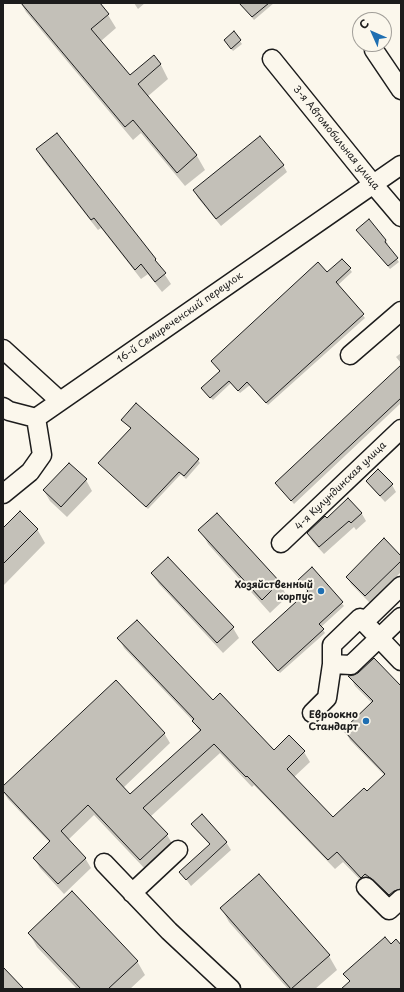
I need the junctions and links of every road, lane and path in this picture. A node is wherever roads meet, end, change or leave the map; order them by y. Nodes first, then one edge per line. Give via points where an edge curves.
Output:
1 (375, 52) edge
2 (272, 59) dead end
3 (401, 90) edge
4 (401, 165) edge
5 (373, 184) junction
6 (401, 217) edge
7 (401, 311) edge
8 (3, 349) edge
9 (350, 356) dead end
10 (60, 401) junction
11 (3, 407) edge
12 (36, 418) junction
13 (401, 429) edge
14 (3, 494) edge
15 (281, 543) dead end
16 (397, 599) edge
17 (401, 616) edge
18 (364, 622) junction
19 (379, 638) junction
20 (401, 661) edge
21 (332, 664) junction
22 (312, 712) dead end
23 (178, 850) dead end
24 (104, 863) dead end
25 (366, 887) dead end
26 (132, 893) junction
27 (401, 899) edge
28 (231, 989) edge

1 - 3 street
2 - 5 street, 3-я Автомобильная улица
4 - 5 street, 16-й Семиреченский переулок
5 - 6 street, 3-я Автомобильная улица
5 - 10 street, 16-й Семиреченский переулок
7 - 9 street
8 - 10 street
10 - 12 street, 16-й Семиреченский переулок
11 - 12 street
12 - 14 street via 42,454 30,472
13 - 15 street, 4-я Кулундинская улица
16 - 18 street
17 - 19 street
18 - 19 street
18 - 21 street via 360,618 332,645
19 - 20 street
19 - 21 street via 351,664
21 - 22 street via 327,698
23 - 26 street
24 - 26 street
25 - 27 street via 389,910
26 - 28 street via 169,932

